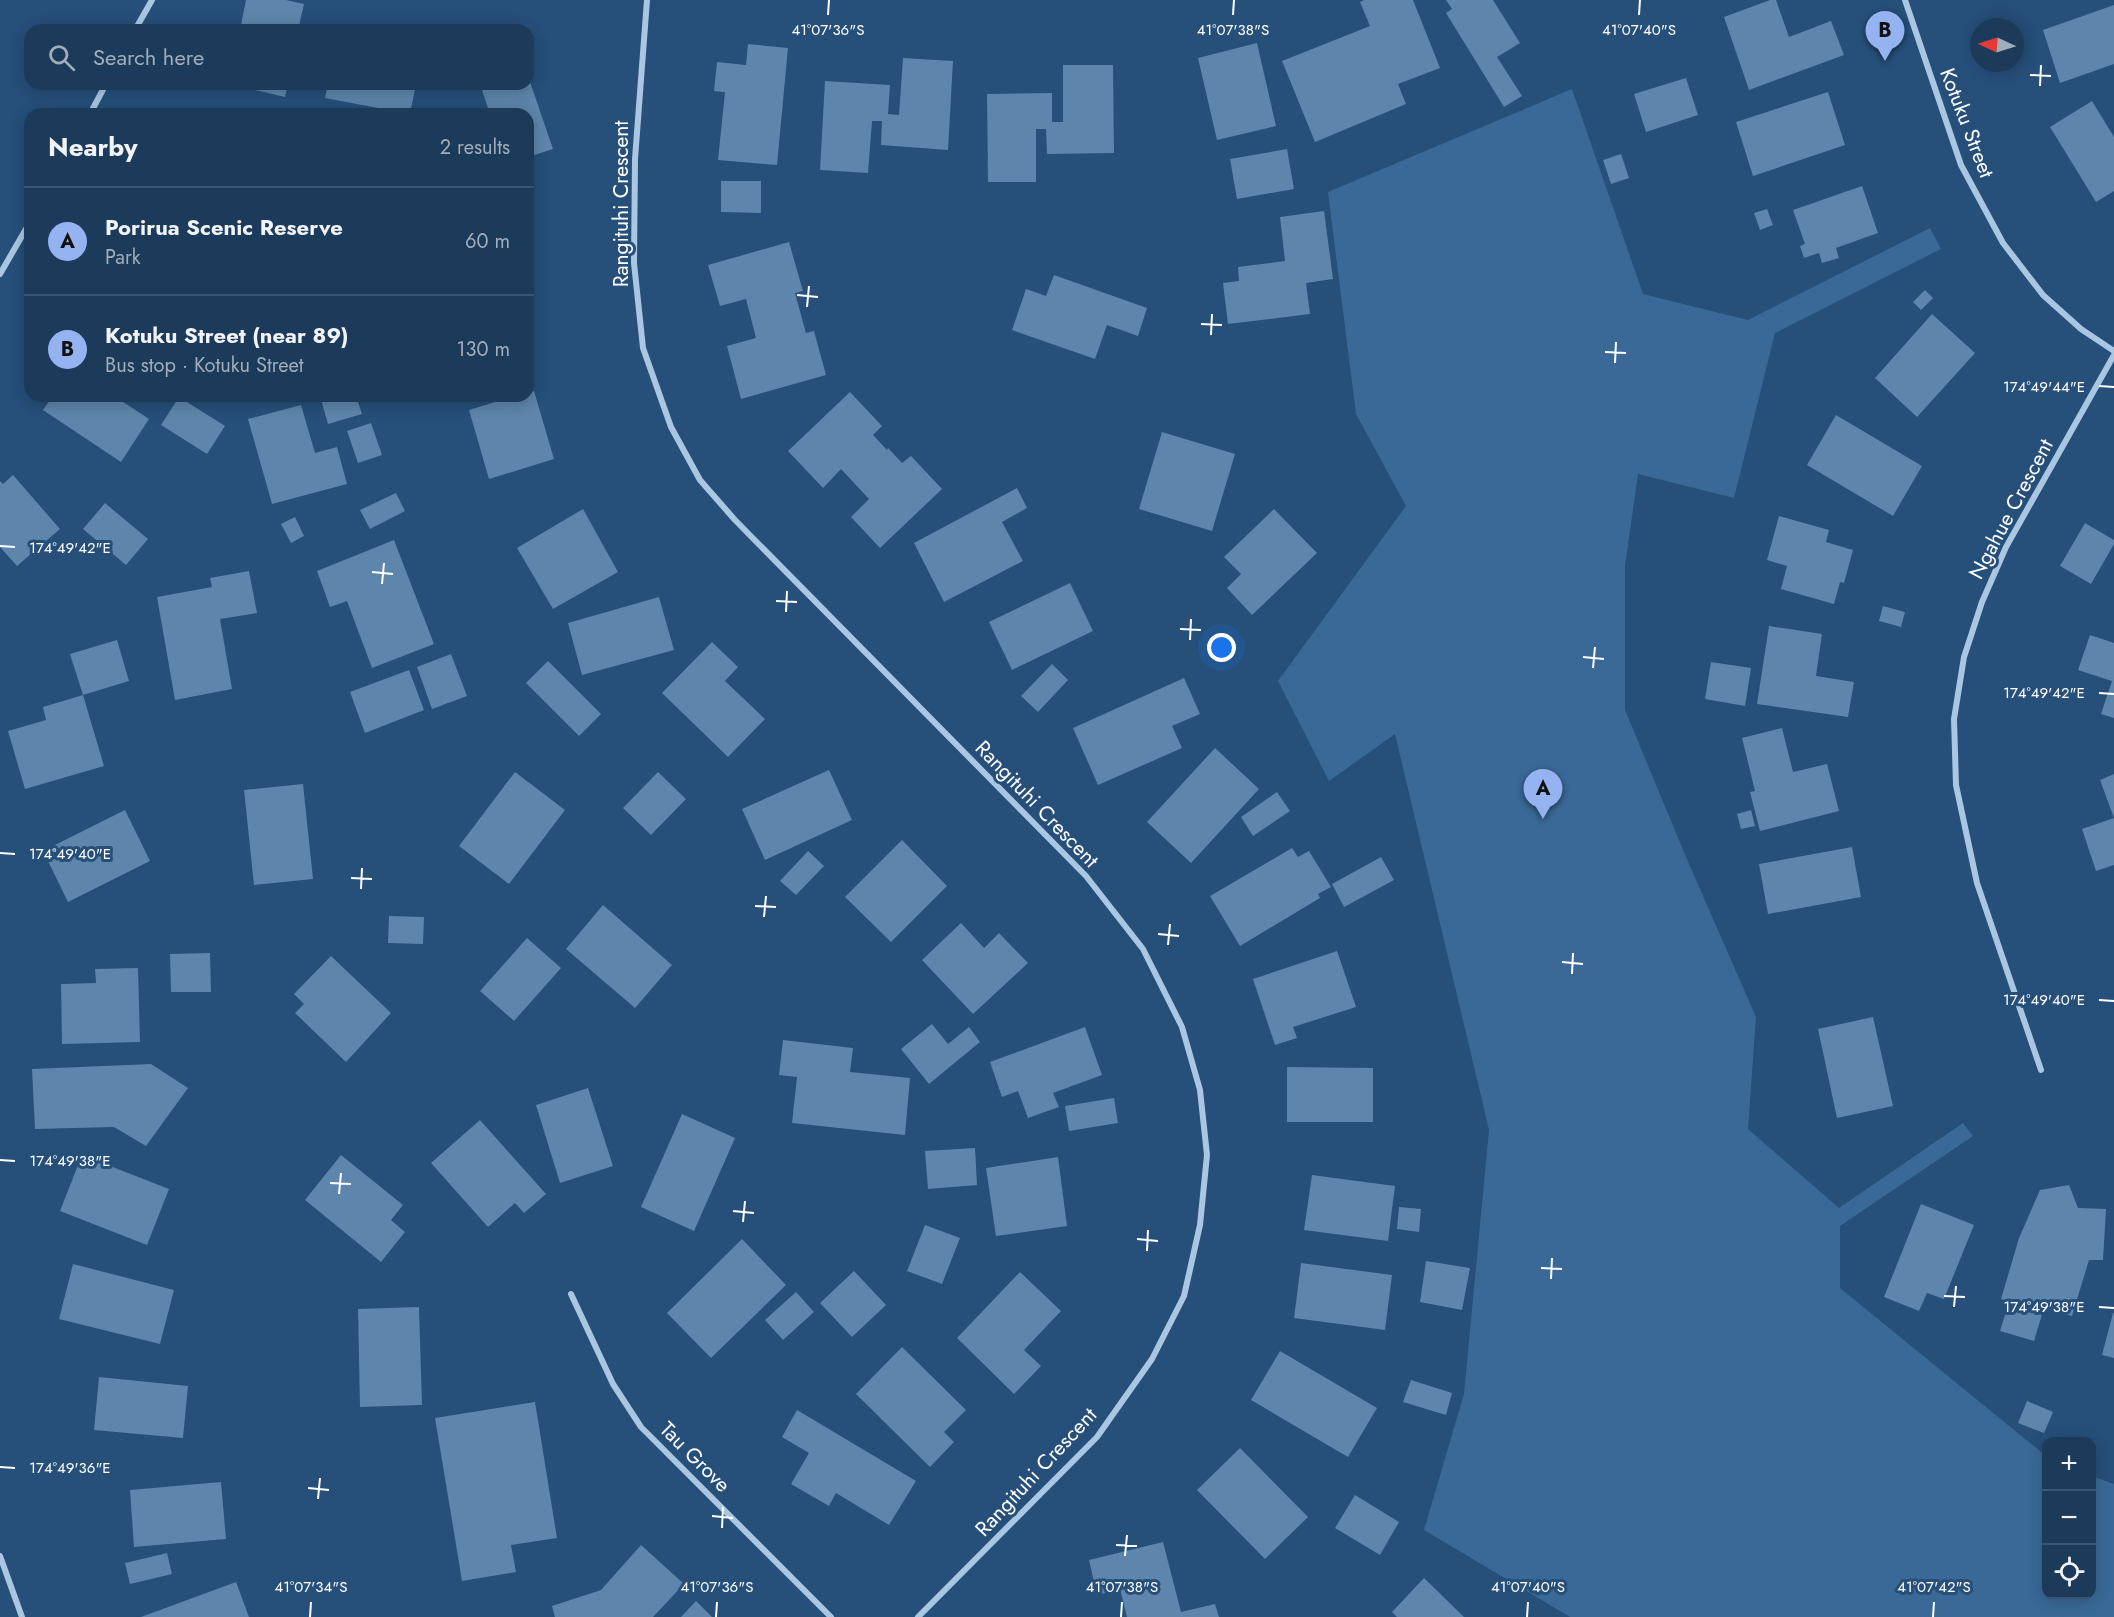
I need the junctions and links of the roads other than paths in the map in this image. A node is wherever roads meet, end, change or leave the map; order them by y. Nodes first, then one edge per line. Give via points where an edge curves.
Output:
1 (152, 0) edge
2 (647, 0) edge
3 (1905, 0) edge
4 (138, 24) edge
5 (103, 90) edge
6 (93, 108) edge
7 (24, 232) edge
8 (0, 274) edge
9 (2114, 353) edge
10 (2041, 1070) dead end
11 (571, 1294) dead end
12 (0, 1556) edge
13 (22, 1617) edge
14 (831, 1617) edge
15 (918, 1617) edge

1 - 4 street
2 - 15 street, Rangituhi Crescent via 635,159 634,263 643,348 670,427 700,480 735,520 1086,876 1143,949 1182,1027 1200,1090 1207,1155 1200,1225 1184,1296 1152,1359 1097,1437
3 - 9 street, Kotuku Street via 1961,165 2003,243 2043,295
5 - 6 street
7 - 8 street
9 - 10 street, Ngahue Crescent via 2006,547 1964,657 1954,719 1956,785 1977,883
11 - 14 street, Tau Grove via 613,1384 641,1427
12 - 13 street

